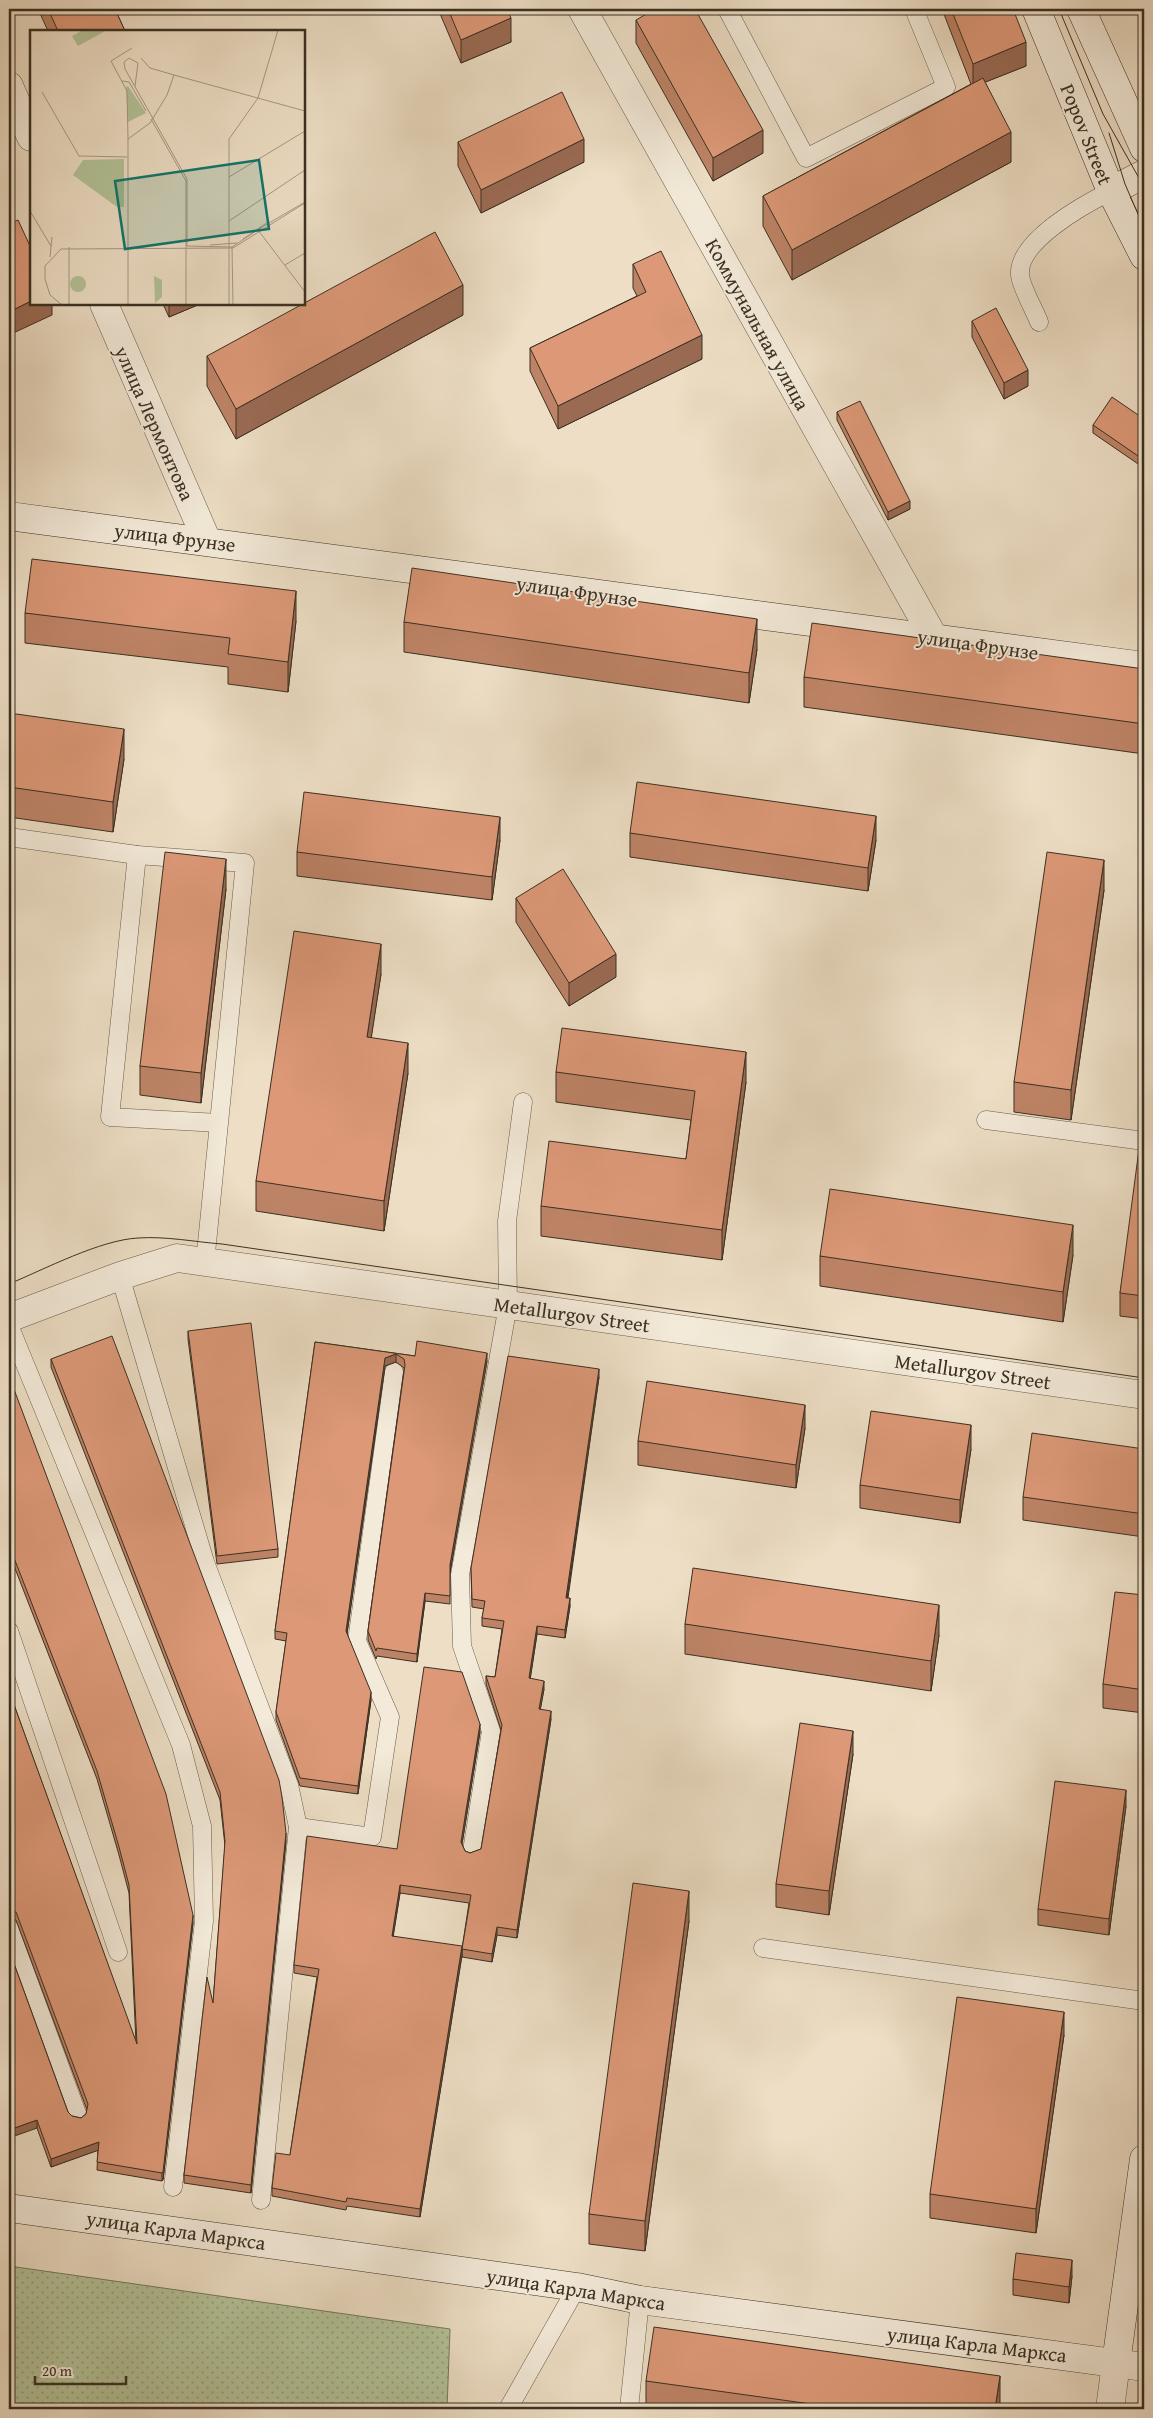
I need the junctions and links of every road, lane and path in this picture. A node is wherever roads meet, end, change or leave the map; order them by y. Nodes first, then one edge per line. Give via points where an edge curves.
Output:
1 (582, 9) edge
2 (727, 9) edge
3 (914, 9) edge
4 (1036, 9) edge
5 (1081, 9) edge
6 (9, 86) edge
7 (30, 135) edge
8 (1144, 148) edge
9 (1144, 174) edge
10 (1110, 191) junction
11 (1144, 256) edge
12 (104, 305) edge
13 (1039, 322) dead end
14 (10, 521) edge
15 (207, 541) junction
16 (934, 638) junction
17 (1144, 666) edge
18 (9, 837) edge
19 (137, 855) junction
20 (523, 1102) dead end
21 (986, 1120) dead end
22 (219, 1123) junction
23 (1144, 1141) edge
24 (205, 1262) junction
25 (120, 1276) junction
26 (508, 1305) junction
27 (9, 1318) edge
28 (9, 1326) edge
29 (394, 1372) dead end
30 (1144, 1395) edge
31 (9, 1631) edge
32 (298, 1827) junction
33 (472, 1851) edge
34 (9, 1928) edge
35 (764, 1948) dead end
36 (118, 1952) dead end
37 (1144, 2001) edge
38 (78, 2116) edge
39 (1144, 2159) edge
40 (173, 2187) dead end
41 (261, 2200) dead end
42 (9, 2208) edge
43 (577, 2287) junction
44 (640, 2300) junction
45 (1116, 2363) junction
46 (1144, 2367) edge
47 (508, 2409) edge
48 (630, 2409) edge
49 (1110, 2409) edge

1 - 16 street, Коммунальная улица
2 - 3 lane via 806,158 946,87
4 - 10 street, Popov Street
5 - 8 street
6 - 7 street
9 - 10 street
10 - 11 street, Popov Street
10 - 13 lane via 1036,241 1023,257 1020,275
12 - 15 street, улица Лермонтова
14 - 15 street, улица Фрунзе
15 - 16 street, улица Фрунзе
16 - 17 street, улица Фрунзе
18 - 19 lane
19 - 22 lane via 245,863
19 - 22 lane via 110,1117
20 - 26 lane via 506,1221
21 - 23 lane
22 - 24 lane
24 - 25 street, Metallurgov Street via 177,1258
24 - 26 street, Metallurgov Street
25 - 27 street, Metallurgov Street
25 - 32 lane via 205,1562 289,1785
26 - 30 street, Metallurgov Street
26 - 33 lane via 460,1576 462,1646 491,1731
28 - 40 lane via 181,1745 202,1826 204,1921
29 - 32 lane via 356,1641 390,1717 372,1837
31 - 36 lane
32 - 41 lane
34 - 38 lane
35 - 37 lane
39 - 45 street
42 - 43 street, улица Карла Маркса
43 - 44 street, улица Карла Маркса
43 - 47 lane
44 - 45 street, улица Карла Маркса
44 - 48 lane
45 - 46 street, улица Карла Маркса
45 - 49 street

